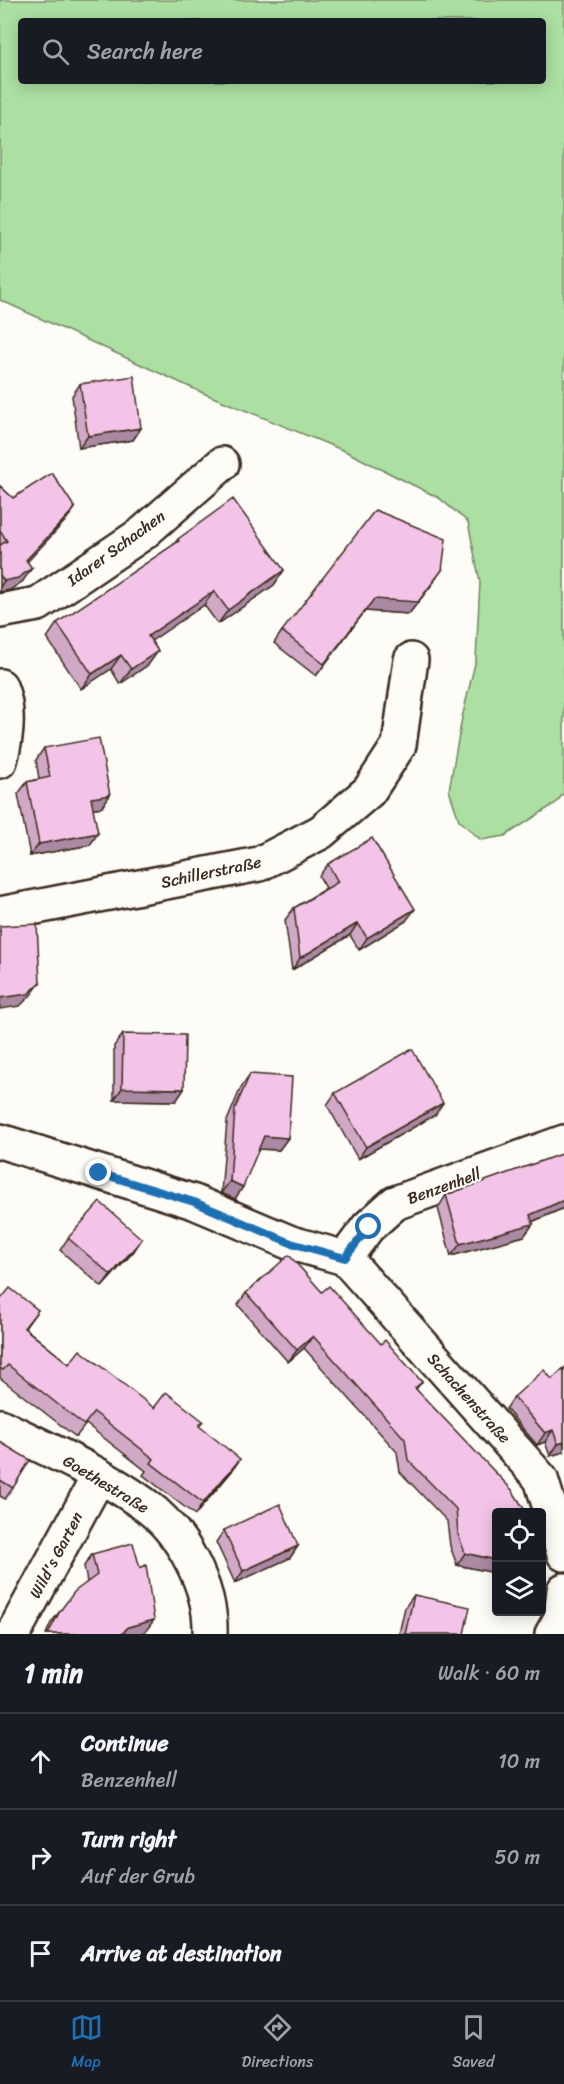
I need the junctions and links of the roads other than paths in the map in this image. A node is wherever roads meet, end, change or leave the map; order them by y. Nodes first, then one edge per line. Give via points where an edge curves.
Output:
1 (222, 464) dead end
2 (0, 611) edge
3 (411, 660) dead end
4 (0, 686) edge
5 (0, 761) edge
6 (0, 914) edge
7 (0, 1141) edge
8 (564, 1142) edge
9 (345, 1258) junction
10 (0, 1426) edge
11 (99, 1476) junction
12 (564, 1554) edge
13 (564, 1590) edge
14 (13, 1634) edge
15 (210, 1634) edge
16 (552, 1634) edge

1 - 2 street, Idarer Schachen via 143,532 38,604
3 - 6 street, Schillerstraße via 399,745 369,791 321,832 260,864
4 - 5 street via 7,735
7 - 9 street via 194,1202 291,1243
8 - 9 street, Benzenhell via 395,1203 369,1227
9 - 12 street, Schachenstraße via 542,1479
10 - 11 street, Goethestraße
11 - 14 street, Wild's Garten
11 - 15 street, Goethestraße via 146,1505 195,1565 206,1594
13 - 16 street via 561,1618

